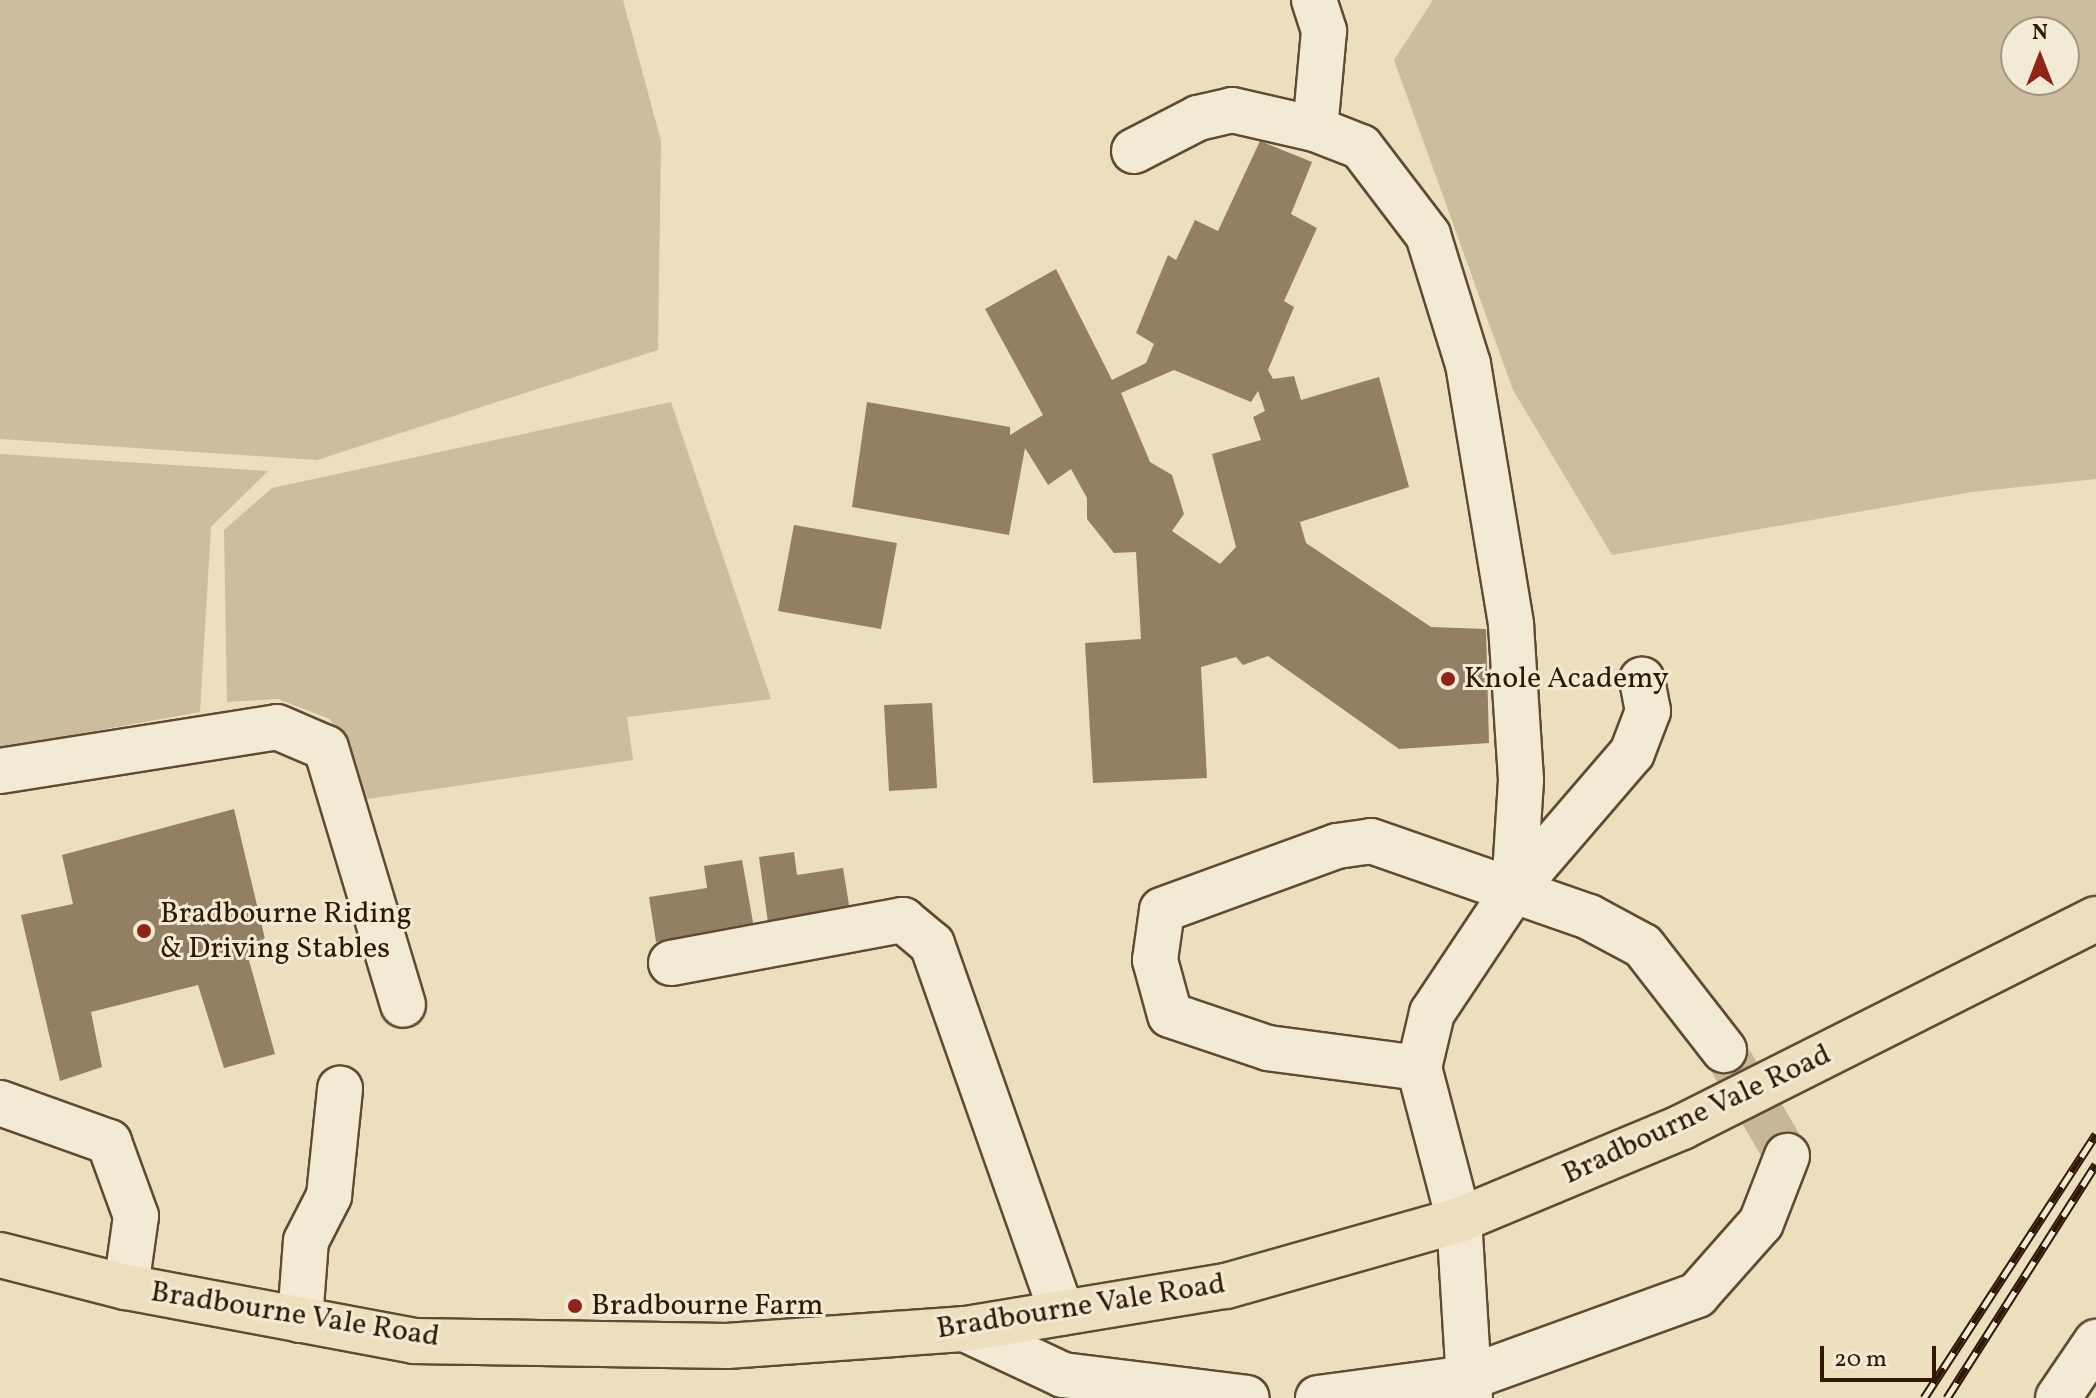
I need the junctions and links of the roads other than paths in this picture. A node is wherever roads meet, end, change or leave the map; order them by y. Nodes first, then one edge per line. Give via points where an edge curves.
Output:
1 (1314, 0) edge
2 (1315, 129) junction
3 (1134, 151) dead end
4 (1642, 680) dead end
5 (0, 771) edge
6 (1514, 890) junction
7 (2096, 919) edge
8 (671, 963) dead end
9 (403, 1005) dead end
10 (1724, 1050) tunnel mouth
11 (1419, 1068) junction
12 (340, 1089) dead end
13 (0, 1103) edge
14 (1787, 1156) dead end
15 (1459, 1220) junction
16 (0, 1255) edge
17 (126, 1287) junction
18 (1062, 1313) junction
19 (300, 1320) junction
20 (965, 1329) junction
21 (2096, 1342) edge
22 (1469, 1388) edge
23 (1247, 1398) edge
24 (1318, 1398) edge
25 (2058, 1398) edge

1 - 2 street via 1324,31
2 - 3 street via 1232,110 1198,118
2 - 6 street via 1361,147 1405,197 1428,235 1468,364 1511,625 1521,780
4 - 6 street via 1648,711 1632,753
5 - 9 street via 277,727 326,748
6 - 10 street via 1589,917 1643,946
6 - 11 street via 1432,1013
6 - 11 street via 1371,841 1337,846 1162,910 1155,960 1170,1015 1268,1048
7 - 15 highway, Bradbourne Vale Road via 1682,1127
8 - 18 street via 903,920 932,944
11 - 15 street
12 - 19 street via 329,1196 306,1241
13 - 17 street via 109,1142 136,1216
14 - 22 street via 1761,1223 1697,1295
15 - 18 highway, Bradbourne Vale Road via 1226,1286
15 - 22 street
16 - 17 highway, Bradbourne Vale Road
17 - 19 highway, Bradbourne Vale Road
18 - 20 highway, Bradbourne Vale Road
19 - 20 highway, Bradbourne Vale Road via 414,1341 695,1346
20 - 23 street via 1063,1375
21 - 25 street
22 - 24 street

